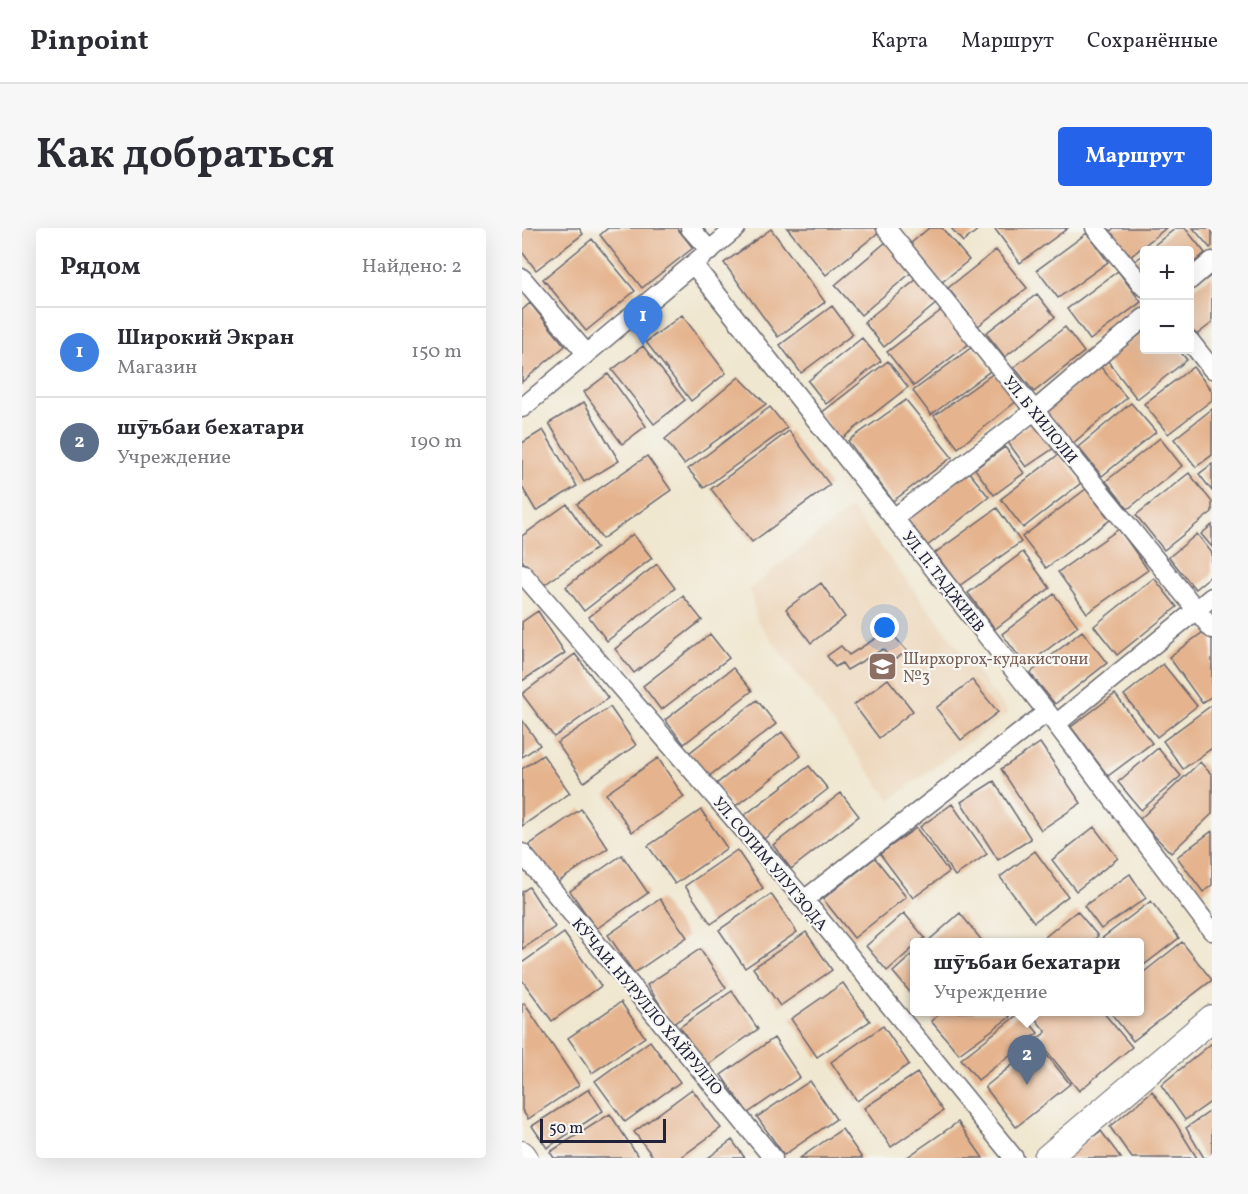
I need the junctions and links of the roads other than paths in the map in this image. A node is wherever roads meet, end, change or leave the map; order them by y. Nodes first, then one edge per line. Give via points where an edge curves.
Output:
1 (690, 228) edge
2 (736, 228) edge
3 (886, 228) edge
4 (1095, 228) edge
5 (710, 251) junction
6 (1212, 261) edge
7 (693, 264) junction
8 (1194, 277) edge
9 (522, 279) edge
10 (1140, 282) edge
11 (1140, 321) edge
12 (1194, 346) edge
13 (586, 353) junction
14 (1212, 369) edge
15 (522, 408) edge
16 (1034, 411) junction
17 (894, 518) junction
18 (522, 573) edge
19 (1212, 597) edge
20 (1197, 611) junction
21 (1212, 629) edge
22 (1051, 718) junction
23 (522, 853) edge
24 (804, 900) junction
25 (1212, 931) edge
26 (1212, 1018) edge
27 (522, 1154) edge
28 (525, 1158) edge
29 (773, 1158) edge
30 (1014, 1158) edge
31 (1047, 1158) edge

1 - 5 street
2 - 5 street
3 - 16 street, УЛ. Б ХИЛОЛИ
4 - 10 street
5 - 7 street
6 - 8 street
7 - 13 street
7 - 17 street, УЛ. П. ТАДЖИЕВ
9 - 13 street
11 - 16 street
12 - 14 street
13 - 15 street
16 - 17 street
16 - 20 street, УЛ. Б ХИЛОЛИ
17 - 22 street, УЛ. П. ТАДЖИЕВ
18 - 24 street, УЛ. СОТИМ УЛУГЗОДА
19 - 20 street
20 - 21 street, УЛ. Б ХИЛОЛИ
20 - 22 street
22 - 24 street
22 - 25 street, УЛ. П. ТАДЖИЕВ
23 - 29 street, КӮЧАИ. НУРУЛЛО ХАЙРУЛЛО
24 - 30 street, УЛ. СОТИМ УЛУГЗОДА
26 - 31 street
27 - 28 street

